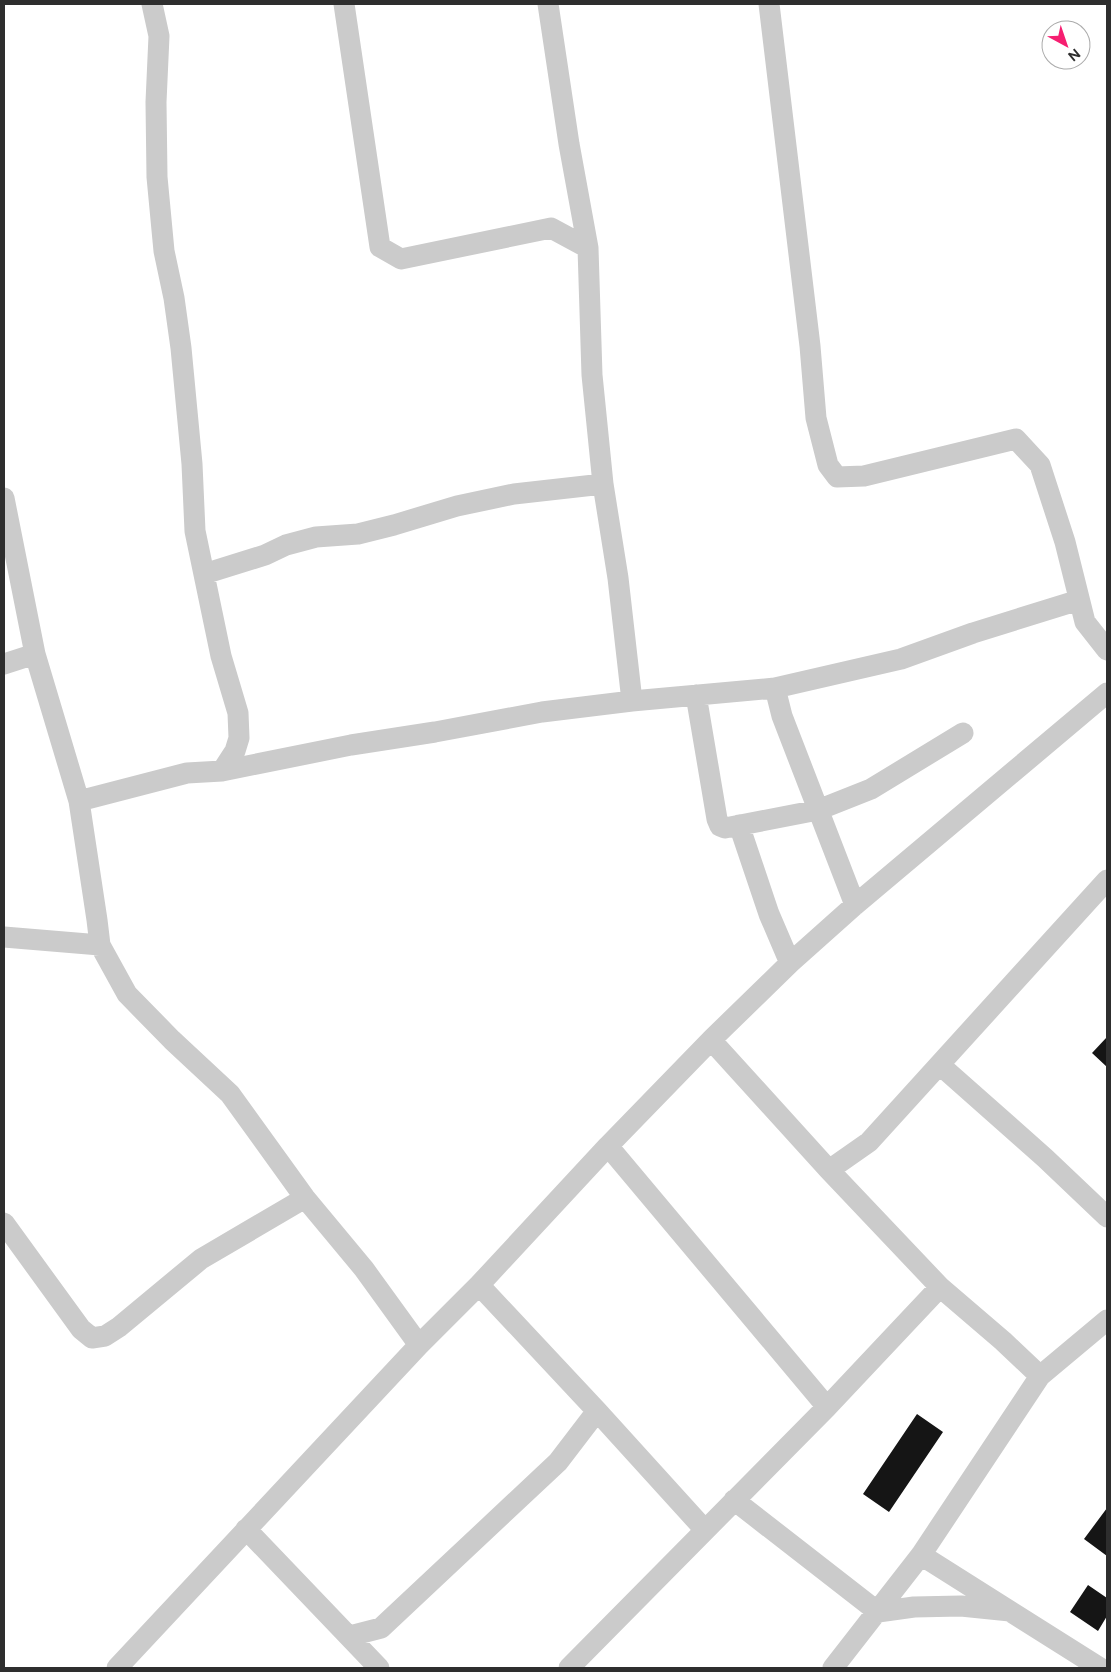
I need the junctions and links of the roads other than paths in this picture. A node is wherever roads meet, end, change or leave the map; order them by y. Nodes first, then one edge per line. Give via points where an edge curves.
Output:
1 (152, 4) edge
2 (344, 4) edge
3 (548, 4) edge
4 (769, 4) edge
5 (588, 248) junction
6 (603, 484) junction
7 (4, 498) edge
8 (204, 574) junction
9 (1080, 600) junction
10 (1107, 650) edge
11 (35, 654) junction
12 (4, 664) edge
13 (775, 688) junction
14 (1107, 693) edge
15 (696, 694) junction
16 (632, 700) junction
17 (963, 734) dead end
18 (222, 771) junction
19 (80, 801) junction
20 (818, 810) junction
21 (739, 825) junction
22 (1107, 880) edge
23 (855, 905) junction
24 (4, 937) edge
25 (100, 944) junction
26 (790, 963) junction
27 (711, 1040) junction
28 (940, 1065) junction
29 (608, 1146) junction
30 (829, 1170) junction
31 (305, 1198) junction
32 (1107, 1217) edge
33 (4, 1223) edge
34 (479, 1285) junction
35 (940, 1287) junction
36 (1107, 1320) edge
37 (418, 1345) junction
38 (1040, 1376) junction
39 (827, 1407) junction
40 (597, 1411) junction
41 (734, 1500) junction
42 (246, 1529) junction
43 (705, 1530) junction
44 (921, 1555) junction
45 (1010, 1610) junction
46 (878, 1612) junction
47 (381, 1628) junction
48 (350, 1636) junction
49 (376, 1665) edge
50 (117, 1668) edge
51 (569, 1668) edge
52 (833, 1668) edge
53 (1100, 1668) edge

1 - 8 street via 159,36 157,178 164,251 181,348 195,531
2 - 5 street via 380,247 401,259 551,228
3 - 5 street via 568,144
4 - 9 street via 816,418 828,465 837,477 864,476 1016,439 1040,465
5 - 6 street via 592,375
6 - 8 street via 514,494 457,506 358,534 316,537
6 - 16 street
7 - 11 street
8 - 18 street via 220,656 238,713 239,738
9 - 10 street via 1085,622
9 - 13 street via 901,659
11 - 12 street
11 - 19 street
13 - 15 street
13 - 20 street via 782,716
14 - 23 street
15 - 16 street
15 - 21 street via 717,819 725,828
16 - 18 street via 351,745
17 - 20 street via 871,789
18 - 19 street via 187,773
19 - 25 street
20 - 21 street
20 - 23 street
21 - 26 street
22 - 28 street
23 - 26 street
24 - 25 street
25 - 31 street via 128,994 230,1094
26 - 27 street
27 - 29 street
27 - 30 street
28 - 30 street via 869,1142
28 - 32 street
29 - 34 street
29 - 39 street
30 - 35 street
31 - 33 street via 201,1259 119,1327 104,1336 92,1338 81,1329
31 - 37 street via 364,1269
34 - 37 street
34 - 40 street
35 - 38 street
35 - 39 street
36 - 38 street
37 - 42 street
38 - 44 street
39 - 41 street
40 - 43 street
40 - 47 street via 558,1462
41 - 43 street
41 - 46 street
42 - 48 street
42 - 50 street
43 - 51 street
44 - 45 street
44 - 46 street
45 - 46 street via 961,1606
45 - 53 street
46 - 52 street
47 - 48 street
47 - 49 street
48 - 49 street

